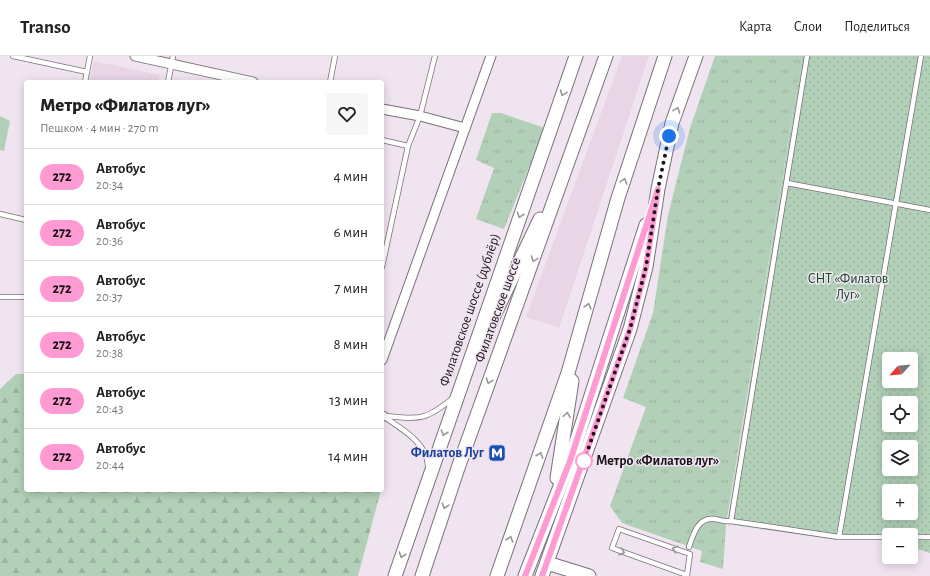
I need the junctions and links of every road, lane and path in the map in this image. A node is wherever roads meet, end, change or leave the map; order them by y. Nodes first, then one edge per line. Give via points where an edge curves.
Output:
1 (13, 56) edge
2 (90, 56) edge
3 (134, 56) edge
4 (335, 56) edge
5 (435, 56) edge
6 (491, 56) edge
7 (576, 56) edge
8 (606, 56) edge
9 (665, 56) edge
10 (696, 56) edge
11 (807, 56) edge
12 (921, 56) edge
13 (173, 60) edge
14 (87, 72) junction
15 (85, 80) edge
16 (168, 80) edge
17 (246, 80) edge
18 (330, 80) edge
19 (384, 109) edge
20 (420, 116) junction
21 (465, 128) junction
22 (384, 140) edge
23 (408, 146) junction
24 (571, 156) junction
25 (787, 183) junction
26 (658, 189) junction
27 (895, 204) junction
28 (930, 210) edge
29 (0, 214) edge
30 (24, 220) edge
31 (384, 258) edge
32 (0, 297) edge
33 (24, 297) edge
34 (577, 343) junction
35 (384, 354) edge
36 (462, 379) junction
37 (457, 396) junction
38 (384, 416) edge
39 (384, 417) edge
40 (429, 479) junction
41 (555, 496) junction
42 (731, 521) junction
43 (839, 537) junction
44 (882, 537) edge
45 (918, 537) edge
46 (930, 537) edge
47 (689, 547) dead end
48 (547, 563) junction
49 (687, 575) edge
50 (394, 576) edge
51 (422, 576) edge
52 (497, 576) edge
53 (525, 576) edge
54 (542, 576) edge
55 (589, 576) edge

1 - 14 lane
2 - 14 lane
3 - 13 street
4 - 18 lane
5 - 20 lane
6 - 21 street
7 -> 36 street, Филатовское шоссе (дублёр)
8 - 24 street, Филатовское шоссе
34 -> 9 street via 618,198
26 -> 10 street via 672,123
11 - 25 lane
12 - 27 lane
13 - 16 lane
13 - 17 street
14 - 15 lane
19 - 20 street
20 - 21 street
20 - 23 lane
21 - 35 street
22 - 23 lane
23 - 31 lane
24 - 36 street
24 -> 51 street, Филатовское шоссе via 458,468
25 - 27 lane
25 - 42 lane
26 - 41 street via 570,461
26 - 48 street via 646,267 630,329
27 - 28 lane
27 - 43 lane
29 - 30 lane
32 - 33 lane
41 -> 34 street
52 -> 34 street
36 - 37 street, Филатовское шоссе (дублёр)
37 - 38 lane via 429,416 417,419
37 -> 40 street, Филатовское шоссе (дублёр)
39 - 40 lane via 413,438 423,449 428,460
40 -> 50 street, Филатовское шоссе (дублёр)
41 - 53 street
42 - 43 lane
42 - 47 lane via 711,518 703,521 695,528
43 - 44 lane
45 - 46 lane
48 - 54 street
48 - 55 street
49 -> 49 lane via 690,554 619,529 612,548

